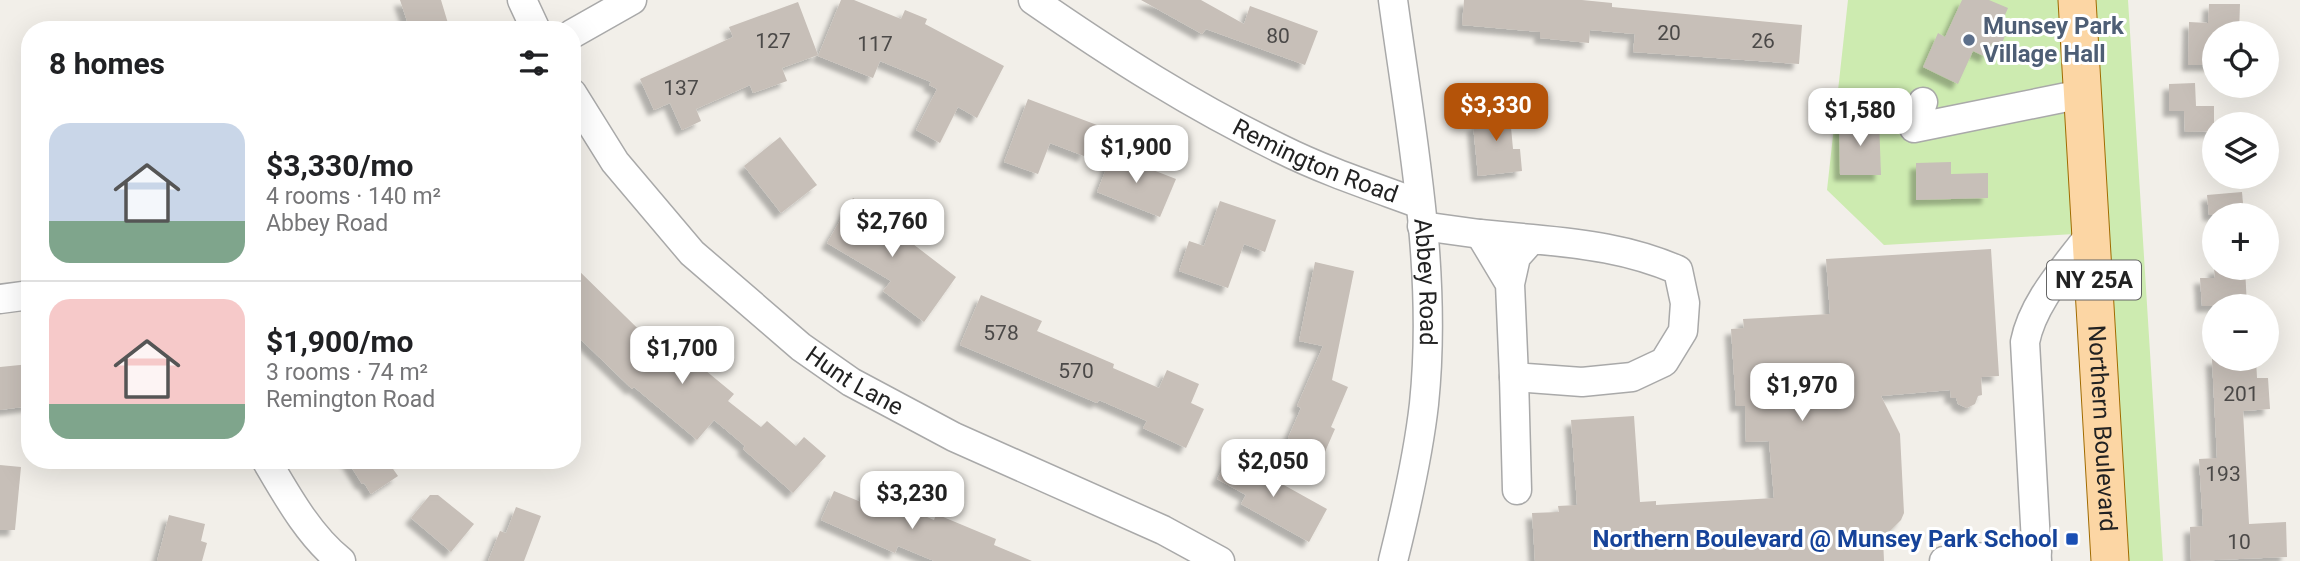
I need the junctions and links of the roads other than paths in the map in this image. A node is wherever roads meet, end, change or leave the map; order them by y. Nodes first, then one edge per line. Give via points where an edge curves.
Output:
1 (523, 0) edge
2 (632, 0) edge
3 (1033, 0) edge
4 (1393, 0) edge
5 (2077, 0) edge
6 (532, 21) edge
7 (581, 29) edge
8 (2082, 94) junction
9 (1923, 102) dead end
10 (581, 107) edge
11 (1421, 215) junction
12 (2091, 233) junction
13 (1480, 234) junction
14 (1532, 239) junction
15 (1510, 285) junction
16 (21, 296) edge
17 (0, 299) edge
18 (1514, 377) junction
19 (272, 469) edge
20 (1517, 490) dead end
21 (2037, 556) edge
22 (333, 559) edge
23 (1220, 561) edge
24 (1393, 561) edge
25 (1944, 561) edge
26 (2110, 561) edge

1 - 6 street
2 - 7 street
3 - 11 street, Remington Road via 1114,57 1190,102
4 - 11 street, Abbey Road
5 - 8 main road, Northern Boulevard / NY 25A
8 - 9 street via 1914,128
8 - 12 main road, Northern Boulevard / NY 25A
10 - 23 street, Hunt Lane via 615,162 692,253 801,348 851,382 954,437 1163,530
11 - 13 street, Remington Road
11 - 24 street, Abbey Road via 1427,301 1424,403 1415,468
12 - 21 street via 2035,311 2025,342
12 - 26 main road, Northern Boulevard / NY 25A
13 - 14 street, Remington Road
13 - 15 street
14 - 15 street via 1516,257
14 - 18 street via 1636,254 1678,270 1685,303 1683,331 1664,362 1632,377 1582,382
15 - 18 street
16 - 17 street
18 - 20 street
19 - 22 street
21 - 25 street

